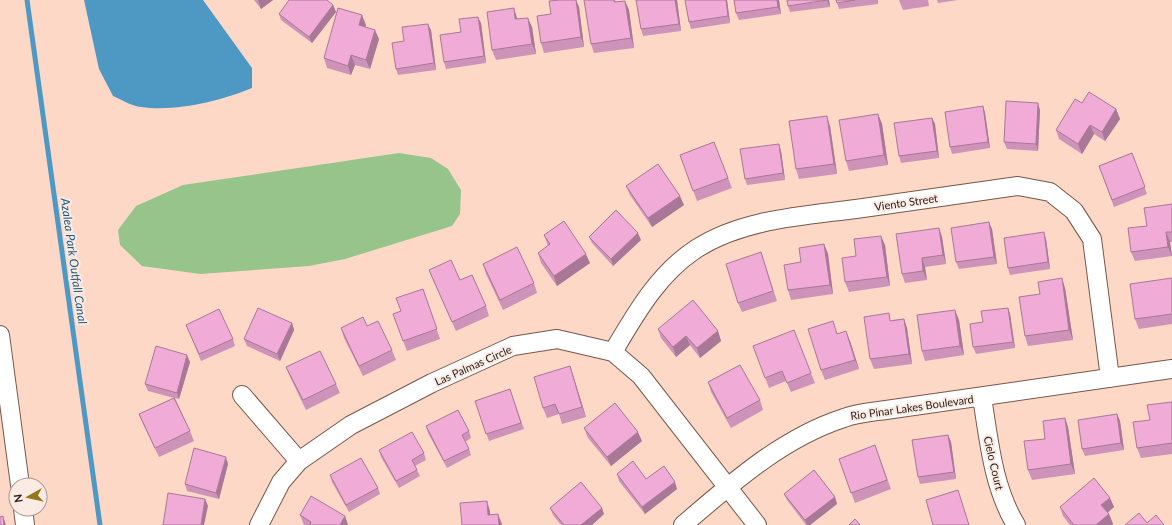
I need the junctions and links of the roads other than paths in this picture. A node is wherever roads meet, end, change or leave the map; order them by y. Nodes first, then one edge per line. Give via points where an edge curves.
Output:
1 (0, 334) edge
2 (614, 352) junction
3 (1172, 369) edge
4 (1110, 378) junction
5 (242, 395) dead end
6 (982, 397) junction
7 (299, 461) junction
8 (19, 477) edge
9 (727, 488) junction
10 (259, 525) edge
11 (683, 525) edge
12 (757, 525) edge
13 (1016, 525) edge

1 - 8 street
2 - 4 street, Viento Street via 639,307 669,270 697,249 736,229 781,220 1018,186 1050,192 1074,211 1092,239
2 - 7 street, Las Palmas Circle via 557,339 513,346 432,383 351,425
2 - 9 street, Las Palmas Circle via 641,376
3 - 4 street, Rio Pinar Lakes Boulevard
4 - 6 street, Rio Pinar Lakes Boulevard
5 - 7 street
6 - 9 street, Rio Pinar Lakes Boulevard via 844,417 794,439
6 - 13 street, Cielo Court via 992,460 1006,508
7 - 10 street, Las Palmas Circle via 281,482
9 - 11 street, Rio Pinar Lakes Boulevard
9 - 12 street, Las Palmas Circle

